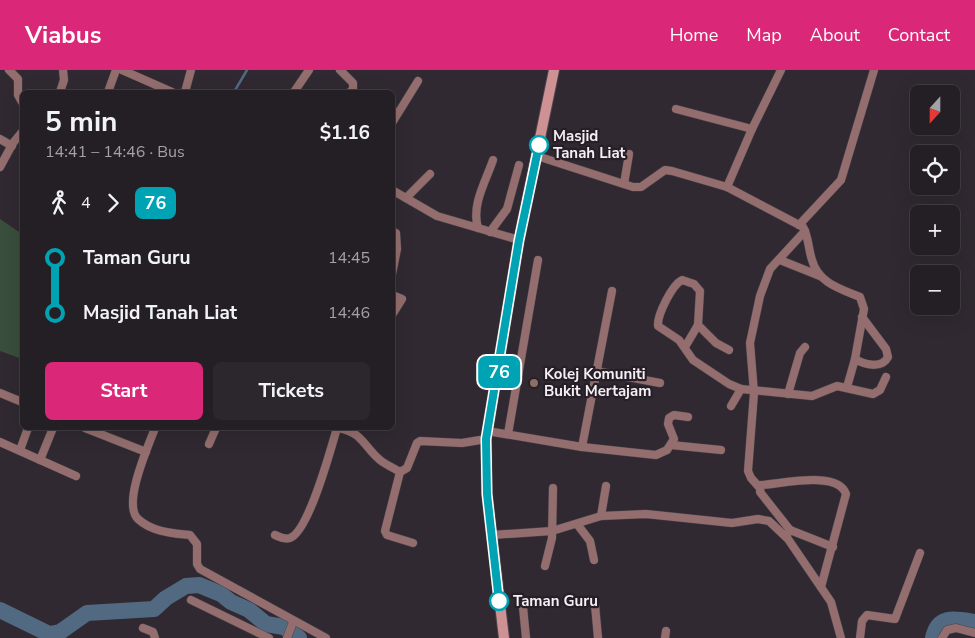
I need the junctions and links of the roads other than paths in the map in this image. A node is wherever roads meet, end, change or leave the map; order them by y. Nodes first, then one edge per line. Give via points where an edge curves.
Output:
1 (9, 70) edge
2 (63, 70) edge
3 (116, 70) edge
4 (122, 70) edge
5 (191, 70) edge
6 (309, 70) edge
7 (340, 70) edge
8 (554, 70) edge
9 (874, 70) edge
10 (778, 72) edge
11 (418, 81) dead end
12 (61, 90) edge
13 (109, 90) edge
14 (167, 90) edge
15 (186, 90) edge
16 (295, 90) edge
17 (352, 90) edge
18 (20, 98) edge
19 (676, 109) dead end
20 (395, 118) edge
21 (752, 129) junction
22 (20, 135) edge
23 (0, 139) edge
24 (12, 146) junction
25 (629, 154) dead end
26 (537, 156) junction
27 (493, 160) dead end
28 (518, 165) dead end
29 (0, 168) edge
30 (430, 174) dead end
31 (624, 184) junction
32 (727, 188) junction
33 (395, 192) edge
34 (406, 198) junction
35 (799, 225) junction
36 (478, 228) junction
37 (805, 231) junction
38 (395, 232) edge
39 (490, 232) junction
40 (519, 240) junction
41 (395, 257) edge
42 (538, 260) dead end
43 (780, 260) junction
44 (820, 276) junction
45 (612, 291) dead end
46 (395, 296) edge
47 (395, 310) edge
48 (862, 317) junction
49 (698, 325) junction
50 (805, 346) dead end
51 (685, 347) junction
52 (728, 350) dead end
53 (855, 359) junction
54 (596, 371) junction
55 (886, 377) dead end
56 (660, 383) dead end
57 (846, 387) junction
58 (741, 389) junction
59 (754, 390) junction
60 (0, 394) edge
61 (788, 394) junction
62 (20, 401) edge
63 (731, 406) dead end
64 (688, 417) dead end
65 (27, 430) edge
66 (53, 430) edge
67 (90, 430) edge
68 (154, 430) edge
69 (215, 430) edge
70 (336, 430) edge
71 (343, 430) edge
72 (508, 434) junction
73 (487, 435) junction
74 (0, 442) edge
75 (209, 444) dead end
76 (671, 445) junction
77 (582, 447) junction
78 (20, 450) junction
79 (721, 450) dead end
80 (146, 452) junction
81 (40, 460) junction
82 (400, 472) junction
83 (76, 476) dead end
84 (606, 486) dead end
85 (759, 487) junction
86 (553, 488) dead end
87 (601, 516) junction
88 (578, 524) junction
89 (552, 531) junction
90 (788, 533) junction
91 (275, 535) dead end
92 (492, 535) junction
93 (413, 543) dead end
94 (833, 547) junction
95 (920, 553) dead end
96 (594, 560) dead end
97 (545, 566) dead end
98 (821, 587) junction
99 (191, 600) dead end
100 (595, 605) dead end
101 (523, 607) dead end
102 (292, 625) junction
103 (143, 628) dead end
104 (975, 633) edge
105 (155, 638) edge
106 (269, 638) edge
107 (288, 638) edge
108 (326, 638) edge
109 (504, 638) edge
110 (526, 638) edge
111 (598, 638) edge
112 (841, 638) edge
113 (860, 638) edge
114 (942, 638) edge

1 - 18 street via 18,80
2 - 12 street
3 - 13 street
4 - 14 street
5 - 15 street
6 - 16 street
7 - 17 street via 353,83
8 - 26 main road
9 - 35 street via 841,180
10 - 21 street
11 - 20 street
19 - 21 street
21 - 32 street
22 - 24 street
23 - 24 street
24 - 29 street
25 - 31 street
26 - 31 street
26 - 40 main road
27 - 36 street via 477,204 475,219
28 - 39 street via 507,209
30 - 34 street
31 - 32 street via 641,187 664,170
32 - 35 street
33 - 34 street
34 - 36 street via 437,216
35 - 37 street
36 - 39 street
37 - 43 street
37 - 44 street via 812,262
38 - 41 street via 398,240
39 - 40 street
40 - 73 main road
42 - 72 street
43 - 44 street
43 - 59 street via 764,280 750,343
44 - 48 street via 860,297 864,309
45 - 54 street
46 - 47 street via 402,299
48 - 53 street
48 - 53 street via 886,349 888,357 880,365
49 - 51 street
49 - 51 street via 700,291 694,284 682,280 671,290 657,322 661,330
49 - 52 street
50 - 61 street via 800,352
51 - 58 street via 694,360
53 - 57 street
54 - 56 street
54 - 77 street
55 - 57 street via 880,390 873,394
57 - 61 street via 837,386 812,396
58 - 59 street
58 - 63 street
59 - 61 street
59 - 85 street via 748,471
60 - 62 street
64 - 76 street via 674,415 669,418 674,438
65 - 78 street
66 - 81 street
67 - 80 street
68 - 80 street
69 - 75 street
70 - 91 street via 322,481 300,528 291,538
71 - 82 street via 355,434 381,461
72 - 73 street
72 - 77 street
73 - 82 street via 462,443 420,441 407,468
73 - 92 main road via 485,458
74 - 78 street
76 - 77 street via 656,455
76 - 79 street
78 - 81 street
80 - 102 street via 131,499 139,520 161,531 190,535 197,544 196,564 200,569 282,613
81 - 83 street
82 - 93 street via 384,528 387,535
84 - 87 street
85 - 90 street
85 - 94 street via 809,479 835,482 844,488 846,494
86 - 89 street
87 - 88 street
87 - 90 street via 646,514 732,523 769,520
88 - 89 street
88 - 96 street via 590,541
89 - 92 street
89 - 97 street
90 - 94 street
90 - 98 street
92 - 109 main road
94 - 98 street
95 - 113 street via 895,618 867,615 862,621
98 - 112 street via 831,602
99 - 106 street
100 - 111 street
101 - 110 street
102 - 107 street
102 - 108 street
103 - 105 street via 153,632
104 - 114 street via 956,628 947,630

